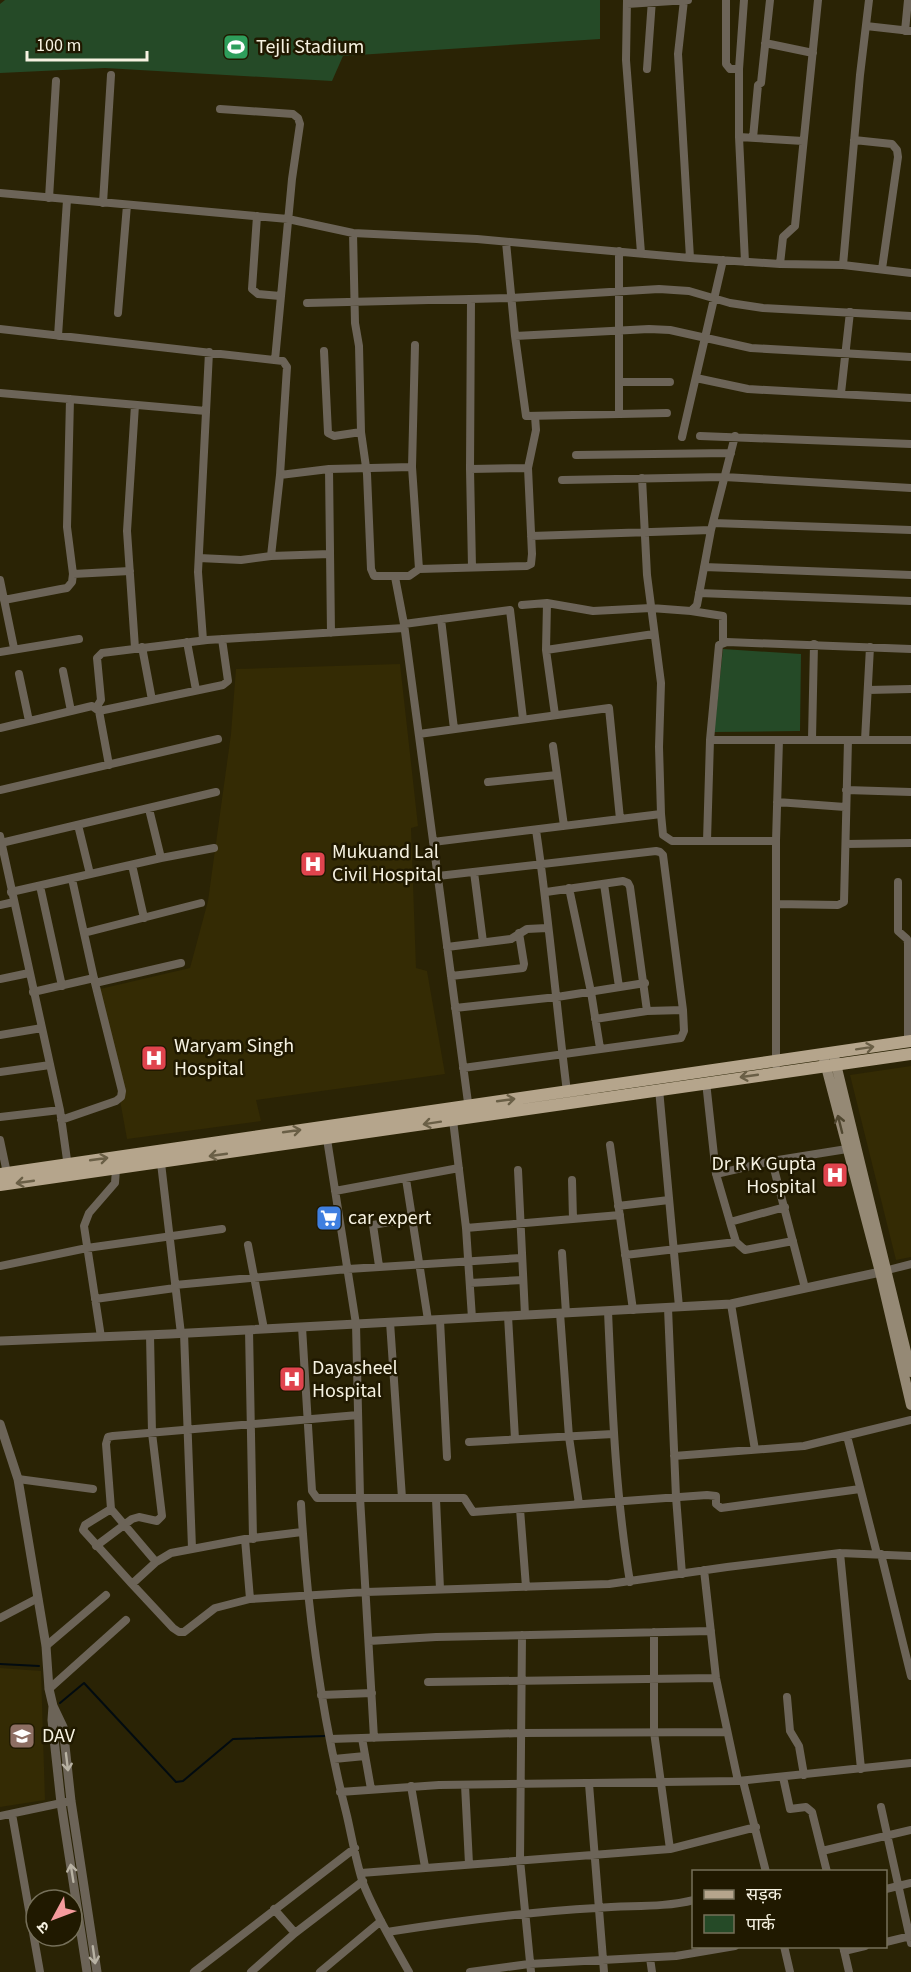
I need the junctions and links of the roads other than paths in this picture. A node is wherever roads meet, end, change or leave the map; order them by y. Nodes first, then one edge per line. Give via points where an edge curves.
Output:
1 (684, 0) edge
2 (689, 0) edge
3 (726, 0) edge
4 (744, 0) edge
5 (770, 0) edge
6 (818, 0) edge
7 (869, 0) edge
8 (908, 0) edge
9 (651, 1) edge
10 (627, 2) edge
11 (866, 26) junction
12 (908, 31) edge
13 (765, 44) junction
14 (813, 53) junction
15 (647, 69) dead end
16 (739, 69) junction
17 (111, 75) dead end
18 (56, 81) dead end
19 (220, 109) dead end
20 (739, 137) junction
21 (753, 138) junction
22 (854, 140) junction
23 (803, 141) junction
24 (0, 193) edge
25 (50, 198) junction
26 (67, 200) junction
27 (103, 203) junction
28 (127, 205) junction
29 (257, 216) junction
30 (288, 219) junction
31 (353, 233) junction
32 (506, 242) junction
33 (619, 251) junction
34 (641, 253) junction
35 (690, 258) junction
36 (723, 260) junction
37 (745, 262) junction
38 (780, 264) junction
39 (843, 266) junction
40 (882, 269) junction
41 (911, 273) edge
42 (619, 290) junction
43 (280, 296) junction
44 (511, 298) junction
45 (471, 299) junction
46 (714, 299) junction
47 (354, 301) junction
48 (307, 303) dead end
49 (850, 312) junction
50 (118, 314) dead end
51 (911, 316) edge
52 (0, 329) edge
53 (619, 330) junction
54 (58, 336) junction
55 (515, 336) junction
56 (705, 338) junction
57 (415, 345) dead end
58 (324, 351) dead end
59 (209, 352) junction
60 (845, 354) junction
61 (911, 357) edge
62 (275, 360) junction
63 (696, 378) junction
64 (619, 382) junction
65 (670, 382) dead end
66 (0, 393) edge
67 (841, 393) junction
68 (911, 398) edge
69 (70, 399) junction
70 (135, 405) junction
71 (206, 411) junction
72 (667, 413) dead end
73 (618, 414) junction
74 (535, 416) junction
75 (361, 432) junction
76 (700, 436) dead end
77 (735, 436) junction
78 (682, 437) dead end
79 (911, 444) edge
80 (731, 453) junction
81 (576, 455) dead end
82 (412, 466) junction
83 (528, 468) junction
84 (328, 469) junction
85 (366, 469) junction
86 (470, 469) junction
87 (280, 476) junction
88 (724, 477) junction
89 (642, 478) junction
90 (562, 480) dead end
91 (911, 489) edge
92 (712, 526) junction
93 (911, 530) edge
94 (645, 532) junction
95 (531, 536) junction
96 (330, 554) junction
97 (271, 556) junction
98 (199, 558) junction
99 (472, 567) junction
100 (704, 567) junction
101 (419, 569) junction
102 (130, 572) junction
103 (73, 574) junction
104 (911, 575) edge
105 (395, 577) junction
106 (0, 580) edge
107 (699, 593) junction
108 (4, 600) junction
109 (911, 601) edge
110 (547, 603) junction
111 (522, 605) dead end
112 (651, 608) junction
113 (691, 611) junction
114 (441, 619) junction
115 (404, 626) junction
116 (331, 633) junction
117 (654, 634) junction
118 (79, 639) dead end
119 (222, 639) junction
120 (203, 640) junction
121 (187, 642) junction
122 (723, 642) junction
123 (814, 644) junction
124 (138, 647) junction
125 (870, 647) junction
126 (14, 648) junction
127 (911, 649) edge
128 (546, 650) junction
129 (0, 652) edge
130 (63, 671) dead end
131 (19, 674) dead end
132 (911, 689) edge
133 (196, 690) junction
134 (868, 690) junction
135 (152, 700) junction
136 (98, 710) junction
137 (71, 711) junction
138 (555, 715) junction
139 (523, 719) junction
140 (29, 721) junction
141 (0, 728) edge
142 (454, 729) junction
143 (418, 734) junction
144 (218, 739) dead end
145 (812, 739) junction
146 (710, 740) junction
147 (779, 740) junction
148 (848, 740) junction
149 (865, 740) junction
150 (911, 740) edge
151 (553, 746) dead end
152 (109, 765) junction
153 (557, 775) junction
154 (488, 782) dead end
155 (0, 790) edge
156 (846, 790) junction
157 (216, 792) dead end
158 (911, 792) edge
159 (777, 801) junction
160 (845, 807) junction
161 (149, 809) junction
162 (661, 814) junction
163 (620, 819) junction
164 (78, 825) junction
165 (564, 826) junction
166 (536, 830) junction
167 (707, 841) junction
168 (776, 841) junction
169 (433, 842) junction
170 (911, 843) edge
171 (846, 844) junction
172 (1, 846) edge
173 (214, 848) dead end
174 (161, 858) junction
175 (541, 864) junction
176 (132, 865) junction
177 (474, 872) junction
178 (90, 874) junction
179 (438, 876) junction
180 (72, 879) junction
181 (898, 882) dead end
182 (604, 884) junction
183 (40, 886) junction
184 (569, 888) junction
185 (11, 892) junction
186 (546, 892) junction
187 (14, 902) junction
188 (201, 903) dead end
189 (776, 904) junction
190 (0, 905) edge
191 (144, 918) junction
192 (547, 928) junction
193 (84, 933) junction
194 (519, 933) junction
195 (483, 942) junction
196 (447, 947) junction
197 (181, 963) dead end
198 (29, 973) junction
199 (451, 976) junction
200 (0, 979) edge
201 (94, 981) junction
202 (645, 983) junction
203 (62, 986) junction
204 (619, 987) junction
205 (33, 992) junction
206 (591, 992) junction
207 (557, 997) junction
208 (910, 997) edge
209 (455, 1008) junction
210 (682, 1010) junction
211 (647, 1011) junction
212 (596, 1019) junction
213 (42, 1028) junction
214 (0, 1035) edge
215 (910, 1045) edge
216 (600, 1048) junction
217 (562, 1055) junction
218 (830, 1059) junction
219 (50, 1065) junction
220 (776, 1067) junction
221 (463, 1068) junction
222 (0, 1072) edge
223 (706, 1082) junction
224 (659, 1089) junction
225 (567, 1092) junction
226 (60, 1110) junction
227 (469, 1112) junction
228 (0, 1117) edge
229 (61, 1120) junction
230 (453, 1120) junction
231 (327, 1139) junction
232 (0, 1140) edge
233 (610, 1144) dead end
234 (846, 1149) junction
235 (772, 1161) junction
236 (161, 1163) junction
237 (459, 1168) junction
238 (116, 1169) junction
239 (68, 1170) junction
240 (518, 1170) dead end
241 (4, 1173) edge
242 (717, 1174) junction
243 (406, 1179) junction
244 (572, 1180) dead end
245 (0, 1185) edge
246 (335, 1191) junction
247 (669, 1200) junction
248 (618, 1206) junction
249 (785, 1207) junction
250 (620, 1215) junction
251 (412, 1218) junction
252 (573, 1219) junction
253 (730, 1222) junction
254 (519, 1223) junction
255 (466, 1228) junction
256 (222, 1229) dead end
257 (169, 1236) junction
258 (793, 1240) junction
259 (736, 1242) junction
260 (248, 1245) dead end
261 (87, 1248) junction
262 (673, 1250) junction
263 (562, 1253) dead end
264 (625, 1256) junction
265 (521, 1258) junction
266 (468, 1260) junction
267 (419, 1263) junction
268 (911, 1264) edge
269 (0, 1266) edge
270 (379, 1266) junction
271 (348, 1269) junction
272 (884, 1271) junction
273 (254, 1278) junction
274 (523, 1280) junction
275 (470, 1283) junction
276 (175, 1287) junction
277 (805, 1288) junction
278 (95, 1299) junction
279 (731, 1304) junction
280 (679, 1307) junction
281 (668, 1308) junction
282 (633, 1310) junction
283 (608, 1311) junction
284 (563, 1313) junction
285 (525, 1315) junction
286 (508, 1316) junction
287 (472, 1318) junction
288 (428, 1320) junction
289 (440, 1320) junction
290 (390, 1322) junction
291 (357, 1324) junction
292 (302, 1327) junction
293 (264, 1329) junction
294 (249, 1330) junction
295 (182, 1333) junction
296 (150, 1335) junction
297 (102, 1337) junction
298 (0, 1341) edge
299 (907, 1342) edge
300 (911, 1372) edge
301 (911, 1405) edge
302 (358, 1415) junction
303 (306, 1420) junction
304 (911, 1420) edge
305 (0, 1424) edge
306 (251, 1425) junction
307 (187, 1430) junction
308 (152, 1433) junction
309 (613, 1434) junction
310 (847, 1436) junction
311 (569, 1437) junction
312 (515, 1439) junction
313 (469, 1442) dead end
314 (755, 1450) junction
315 (674, 1456) junction
316 (447, 1457) dead end
317 (18, 1479) junction
318 (93, 1489) dead end
319 (860, 1489) junction
320 (360, 1497) junction
321 (676, 1497) junction
322 (402, 1498) junction
323 (436, 1499) junction
324 (619, 1501) junction
325 (301, 1504) dead end
326 (579, 1504) junction
327 (111, 1509) junction
328 (520, 1509) junction
329 (124, 1525) junction
330 (303, 1532) junction
331 (249, 1539) junction
332 (96, 1546) junction
333 (192, 1548) junction
334 (840, 1553) junction
335 (879, 1554) junction
336 (911, 1556) edge
337 (156, 1562) junction
338 (704, 1570) junction
339 (682, 1574) junction
340 (630, 1582) junction
341 (132, 1584) junction
342 (526, 1587) junction
343 (440, 1589) junction
344 (366, 1592) junction
345 (106, 1595) dead end
346 (308, 1596) junction
347 (38, 1598) junction
348 (250, 1599) junction
349 (0, 1618) edge
350 (126, 1620) dead end
351 (711, 1631) junction
352 (654, 1632) junction
353 (522, 1635) junction
354 (369, 1641) junction
355 (46, 1647) junction
356 (911, 1676) edge
357 (716, 1678) junction
358 (654, 1679) junction
359 (520, 1681) junction
360 (428, 1682) dead end
361 (49, 1689) junction
362 (372, 1693) junction
363 (321, 1695) junction
364 (787, 1697) dead end
365 (53, 1706) junction
366 (654, 1732) junction
367 (727, 1732) junction
368 (521, 1733) junction
369 (362, 1738) junction
370 (374, 1738) junction
371 (330, 1739) junction
372 (365, 1756) junction
373 (334, 1759) junction
374 (911, 1763) edge
375 (861, 1769) junction
376 (804, 1775) junction
377 (783, 1777) junction
378 (741, 1781) junction
379 (521, 1784) junction
380 (589, 1784) junction
381 (660, 1784) junction
382 (465, 1785) junction
383 (411, 1786) junction
384 (371, 1789) junction
385 (340, 1792) junction
386 (71, 1801) junction
387 (61, 1803) junction
388 (881, 1807) dead end
389 (12, 1814) junction
390 (0, 1816) edge
391 (756, 1827) junction
392 (911, 1830) edge
393 (887, 1835) junction
394 (355, 1848) junction
395 (670, 1849) junction
396 (822, 1851) junction
397 (595, 1856) junction
398 (520, 1860) junction
399 (469, 1864) junction
400 (425, 1867) junction
401 (766, 1870) edge
402 (827, 1870) edge
403 (362, 1877) junction
404 (911, 1883) edge
405 (898, 1886) junction
406 (887, 1889) edge
407 (692, 1900) edge
408 (599, 1908) junction
409 (274, 1910) junction
410 (525, 1914) junction
411 (381, 1921) junction
412 (387, 1932) junction
413 (295, 1934) junction
414 (910, 1938) edge
415 (887, 1942) edge
416 (729, 1948) edge
417 (784, 1948) edge
418 (844, 1949) edge
419 (650, 1958) junction
420 (602, 1961) junction
421 (530, 1968) edge
422 (40, 1972) edge
423 (87, 1972) edge
424 (97, 1972) edge
425 (194, 1972) edge
426 (252, 1972) edge
427 (320, 1972) edge
428 (409, 1972) edge
429 (470, 1972) edge
430 (604, 1972) edge
431 (652, 1972) edge
432 (790, 1972) edge
433 (849, 1972) edge

1 - 2 street
1 - 9 street
1 - 35 street via 678,54
3 - 16 street via 726,64 730,69
4 - 16 street
5 - 13 street
6 - 14 street
7 - 11 street
8 - 12 street
9 - 10 street
9 - 15 street
10 - 34 street via 626,60
11 - 12 street
11 - 22 street
13 - 14 street
13 - 21 street
14 - 23 street
16 - 20 street
17 - 27 street
18 - 25 street
19 - 30 street via 293,114 298,118
20 - 21 street
20 - 37 street
21 - 23 street
22 - 39 street
22 - 40 street via 892,144 897,150
23 - 38 street via 795,226 783,237
24 - 25 street
25 - 26 street
26 - 27 street
26 - 54 street
27 - 28 street
28 - 29 street
28 - 50 street
29 - 30 street
29 - 43 street via 252,289 258,294
30 - 31 street
30 - 43 street
31 - 32 street
31 - 47 street
32 - 33 street
32 - 44 street
33 - 34 street
33 - 42 street
34 - 35 street
35 - 36 street
36 - 37 street
36 - 46 street
37 - 38 street
38 - 39 street
39 - 40 street
40 - 41 street
42 - 44 street
42 - 46 street via 689,291
42 - 53 street
43 - 62 street
44 - 45 street
44 - 55 street
45 - 47 street
45 - 86 street
46 - 49 street via 763,308
46 - 56 street
47 - 48 street
47 - 75 street
49 - 51 street
49 - 60 street
52 - 54 street
53 - 55 street
53 - 56 street via 670,330
53 - 64 street
54 - 59 street
55 - 74 street via 524,413
56 - 60 street via 751,348
56 - 63 street
57 - 82 street
58 - 75 street via 328,433
59 - 62 street
59 - 71 street
60 - 61 street
60 - 67 street
62 - 87 street via 283,360 287,367
63 - 67 street via 748,389
63 - 78 street
64 - 65 street
64 - 73 street
66 - 69 street
67 - 68 street
69 - 70 street
69 - 103 street via 67,527
70 - 71 street
70 - 102 street via 127,531
71 - 98 street
72 - 73 street
73 - 74 street
74 - 83 street
75 - 85 street
76 - 77 street
77 - 79 street
77 - 80 street
80 - 81 street
80 - 88 street
82 - 85 street
82 - 101 street
83 - 86 street
83 - 95 street
84 - 85 street
84 - 87 street
84 - 96 street
85 - 105 street via 372,573 377,577
86 - 99 street
87 - 97 street
88 - 89 street
88 - 91 street
88 - 92 street
89 - 90 street
89 - 94 street
92 - 93 street
92 - 94 street
92 - 100 street
94 - 95 street
94 - 112 street
95 - 99 street via 531,564
96 - 97 street
96 - 116 street
97 - 98 street via 241,560
98 - 120 street
99 - 101 street
100 - 104 street
100 - 107 street
101 - 105 street via 409,576
102 - 103 street
102 - 124 street
103 - 108 street via 67,588
105 - 115 street
106 - 108 street
107 - 109 street
107 - 113 street via 697,605
108 - 126 street
110 - 111 street
110 - 112 street via 593,611
110 - 128 street
112 - 113 street
112 - 117 street
113 - 122 street via 723,616
114 - 115 street
114 - 139 street via 510,610
114 - 142 street
115 - 116 street
115 - 143 street
116 - 119 street
117 - 128 street
117 - 162 street via 661,683
118 - 126 street
119 - 120 street
119 - 133 street via 228,681
120 - 121 street
121 - 124 street
121 - 133 street
122 - 123 street
122 - 146 street via 717,648
123 - 125 street
123 - 145 street
124 - 135 street
124 - 136 street via 102,653 96,658 101,700
125 - 127 street
125 - 134 street
126 - 129 street
128 - 138 street
130 - 137 street
131 - 140 street
132 - 134 street
133 - 135 street
134 - 149 street
135 - 136 street
136 - 137 street via 92,706
136 - 152 street
137 - 140 street
138 - 139 street
138 - 163 street via 609,708
139 - 142 street
140 - 141 street
142 - 143 street
143 - 169 street
144 - 152 street
145 - 147 street
145 - 148 street
146 - 147 street
146 - 167 street
147 - 159 street
148 - 149 street
148 - 156 street
149 - 150 street
151 - 153 street
152 - 155 street
153 - 154 street
153 - 165 street
156 - 158 street
156 - 160 street
157 - 161 street
159 - 160 street
159 - 168 street
160 - 171 street
161 - 164 street
161 - 174 street
162 - 163 street
162 - 167 street via 663,835 669,840
163 - 165 street
164 - 172 street
164 - 178 street
165 - 166 street
166 - 169 street
166 - 175 street
167 - 168 street
168 - 189 street
169 - 179 street
170 - 171 street
171 - 189 street via 844,902
172 - 185 street
173 - 174 street
174 - 176 street
175 - 177 street
175 - 186 street
175 - 210 street via 660,852 663,855
176 - 178 street
176 - 191 street
177 - 179 street
177 - 195 street
178 - 180 street
179 - 196 street
180 - 183 street
180 - 193 street
181 - 208 street via 898,931 908,943
182 - 184 street
182 - 202 street via 623,881 630,887
182 - 204 street
183 - 185 street
183 - 203 street
184 - 186 street
184 - 206 street
185 - 187 street
186 - 192 street
187 - 190 street
187 - 198 street
188 - 191 street
189 - 220 street
191 - 193 street
192 - 194 street
192 - 207 street
193 - 201 street
194 - 195 street via 511,939
194 - 199 street via 523,968
195 - 196 street
196 - 199 street
197 - 201 street
198 - 200 street
198 - 205 street
199 - 209 street
201 - 203 street
201 - 229 street via 121,1097
202 - 204 street
202 - 211 street
203 - 205 street
204 - 206 street
205 - 213 street
206 - 207 street
206 - 212 street
207 - 209 street
207 - 217 street
208 - 215 street
209 - 221 street
210 - 211 street
210 - 216 street via 681,1038
211 - 212 street
212 - 216 street
213 - 214 street
213 - 219 street
215 - 218 main road
216 - 217 street
217 - 221 street
217 - 225 street
218 - 220 main road
234 -> 218 main road
218 - 272 main road
219 - 222 street
219 - 226 street
220 -> 223 main road
220 - 225 main road
221 - 227 street
223 - 224 main road
223 - 242 street
224 - 227 main road
224 - 247 street
227 -> 225 main road
226 - 228 street
226 - 229 street
227 - 230 main road
239 -> 227 main road
229 - 239 street
230 -> 231 main road
230 - 237 street
231 -> 236 main road
231 - 246 street
232 - 241 street
233 - 248 street
234 - 235 street
234 - 272 main road
235 - 242 street
235 - 249 street
236 - 238 main road
236 - 257 street
237 - 243 street
237 - 255 street
238 - 239 main road
238 - 261 street via 115,1183 85,1220
239 - 241 main road
239 -> 245 main road
240 - 254 street
242 - 253 street
243 - 246 street
243 - 251 street
244 - 252 street
246 - 271 street
247 - 248 street
247 - 262 street
248 - 250 street
249 - 253 street
249 - 258 street
250 - 252 street
250 - 264 street
251 - 267 street
251 - 270 street via 373,1225
252 - 254 street
253 - 259 street
254 - 255 street
254 - 265 street
255 - 266 street
256 - 257 street
257 - 261 street
257 - 276 street
258 - 259 street via 750,1251
258 - 277 street
259 - 262 street
260 - 273 street
261 - 269 street
261 - 278 street
262 - 264 street
262 - 280 street
263 - 284 street
264 - 282 street
265 - 266 street
265 - 274 street
266 - 267 street
266 - 275 street
267 - 270 street
267 - 288 street
268 - 272 street
270 - 271 street
271 - 273 street
271 - 291 street
272 - 277 street
272 - 299 main road
272 - 301 main road
273 - 276 street
273 - 293 street
274 - 275 street
274 - 285 street
275 - 287 street
276 - 278 street
276 - 295 street
277 - 279 street
278 - 297 street
279 - 280 street
279 - 314 street
280 - 281 street
281 - 282 street
281 - 315 street
282 - 283 street
283 - 284 street
283 - 309 street
284 - 285 street
284 - 311 street
285 - 286 street
286 - 287 street
286 - 312 street
287 - 289 street
288 - 289 street
288 - 290 street
289 - 316 street
290 - 291 street
290 - 322 street
291 - 292 street
291 - 302 street
292 - 293 street
292 - 303 street
293 - 294 street
294 - 295 street
294 - 306 street
295 - 296 street
295 - 307 street
296 - 297 street
296 - 308 street
297 - 298 street
299 - 300 main road
302 - 303 street
302 - 320 street
303 - 306 street
303 - 320 street via 313,1495
304 - 310 street
305 - 317 street
306 - 307 street
306 - 331 street
307 - 308 street
307 - 333 street
308 - 327 street via 108,1437
308 - 329 street via 162,1516 158,1521 136,1517
309 - 311 street
309 - 324 street
310 - 314 street via 804,1446
310 - 319 street
311 - 312 street
311 - 326 street
312 - 313 street
314 - 315 street
315 - 321 street
317 - 318 street
317 - 347 street
319 - 321 street via 721,1508 714,1495
319 - 335 street
320 - 322 street
320 - 344 street
321 - 324 street
321 - 339 street
322 - 323 street
323 - 328 street via 464,1498 473,1512
323 - 343 street
324 - 326 street
324 - 340 street
325 - 330 street
326 - 328 street
327 - 329 street
327 - 332 street via 83,1527
328 - 342 street
329 - 332 street
329 - 337 street
330 - 331 street
330 - 346 street
331 - 333 street
331 - 348 street
332 - 341 street
333 - 337 street
334 - 335 street
334 - 338 street
334 - 375 street
335 - 336 street
335 - 356 street
337 - 341 street
338 - 339 street
338 - 351 street
339 - 340 street
340 - 342 street
341 - 348 street via 178,1632 190,1629 221,1605
342 - 343 street
343 - 344 street
344 - 346 street
344 - 354 street
345 - 355 street
346 - 348 street
346 - 363 street
347 - 349 street
347 - 355 street
350 - 361 street
351 - 352 street
351 - 357 street
352 - 353 street
352 - 358 street
353 - 354 street
353 - 359 street
354 - 362 street
355 - 361 street
357 - 358 street
357 - 367 street
358 - 359 street
358 - 366 street
359 - 360 street
359 - 368 street
361 - 365 street
362 - 363 street
362 - 370 street
363 - 371 street
364 - 376 street via 790,1731 799,1746
365 -> 386 street via 63,1727
365 - 387 street
366 - 367 street
366 - 368 street
366 - 381 street
367 - 378 street
368 - 370 street
368 - 379 street
369 - 370 street
369 - 371 street
369 - 372 street
371 - 373 street
372 - 373 street
372 - 384 street
373 - 385 street
374 - 375 street
375 - 376 street
376 - 377 street
377 - 378 street
377 - 396 street via 789,1809 806,1807 812,1812
378 - 381 street
378 - 391 street
379 - 380 street
379 - 382 street
379 - 398 street
380 - 381 street
380 - 397 street
381 - 395 street
382 - 383 street
382 - 399 street
383 - 384 street
383 - 400 street
384 - 385 street
385 - 394 street
386 - 387 street
386 -> 424 street
387 - 389 street
423 -> 387 street
388 - 393 street
389 - 390 street
389 - 422 street
391 - 395 street
391 - 401 street
392 - 393 street
393 - 396 street
393 - 405 street
394 - 403 street
394 - 409 street
395 - 397 street
396 - 402 street
397 - 398 street
397 - 408 street
398 - 399 street
398 - 410 street
399 - 400 street
400 - 403 street
403 - 411 street
403 - 413 street
404 - 405 street
405 - 406 street
405 - 414 street
407 - 408 street
408 - 410 street
408 - 420 street
409 - 413 street
409 - 425 street
410 - 412 street
410 - 421 street
411 - 412 street
411 - 427 street
412 - 428 street
413 - 426 street
414 - 415 street
416 - 419 street
417 - 432 street
418 - 433 street
419 - 420 street
419 - 431 street
420 - 421 street
420 - 430 street
421 - 429 street

